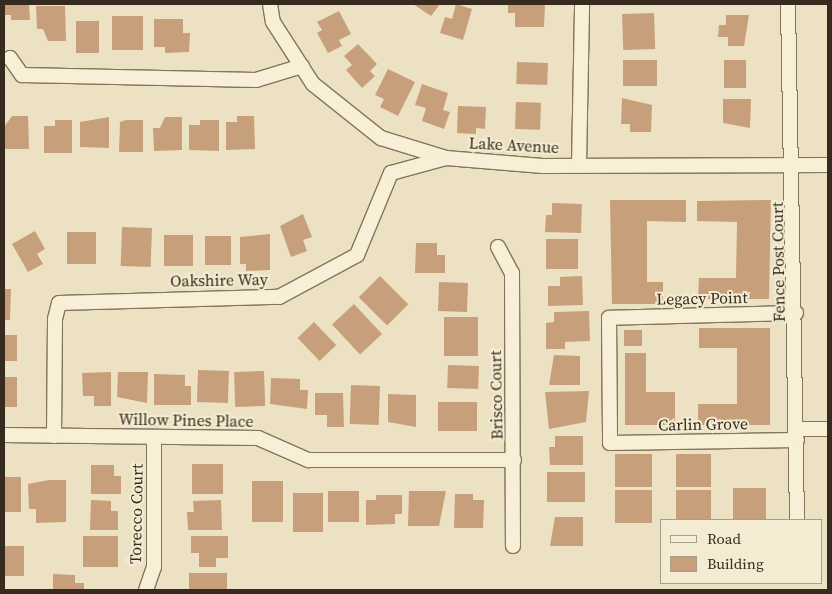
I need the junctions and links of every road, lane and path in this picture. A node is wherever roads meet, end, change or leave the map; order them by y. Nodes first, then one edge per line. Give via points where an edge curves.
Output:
1 (270, 4) edge
2 (582, 4) edge
3 (788, 4) edge
4 (10, 58) dead end
5 (302, 66) junction
6 (446, 158) junction
7 (579, 165) junction
8 (828, 165) edge
9 (793, 166) junction
10 (498, 246) dead end
11 (796, 314) junction
12 (828, 429) edge
13 (797, 434) junction
14 (4, 435) edge
15 (54, 436) junction
16 (154, 437) junction
17 (610, 443) joint
18 (514, 460) junction
19 (797, 519) edge
20 (514, 546) dead end
21 (146, 590) edge

1 - 5 street, Lake Avenue via 273,22
2 - 7 street
3 - 9 street, Fence Post Court
4 - 5 street via 22,75 256,80
5 - 6 street, Lake Avenue via 313,84 381,138
6 - 7 street, Lake Avenue
6 - 15 street, Oakshire Way via 391,173 357,255 279,297 59,303
7 - 9 street, Lake Avenue
8 - 9 street, Lake Avenue
9 - 11 street, Fence Post Court
10 - 18 street, Brisco Court via 512,273
11 - 13 street, Fence Post Court
11 - 17 street, Legacy Point via 609,318
12 - 13 street, Carlin Grove
13 - 17 street, Carlin Grove
13 - 19 street, Fence Post Court
14 - 15 street, Willow Pines Place
15 - 16 street, Willow Pines Place
16 - 18 street, Willow Pines Place via 258,438 308,460
16 - 21 street, Torecco Court via 154,568
18 - 20 street, Brisco Court

